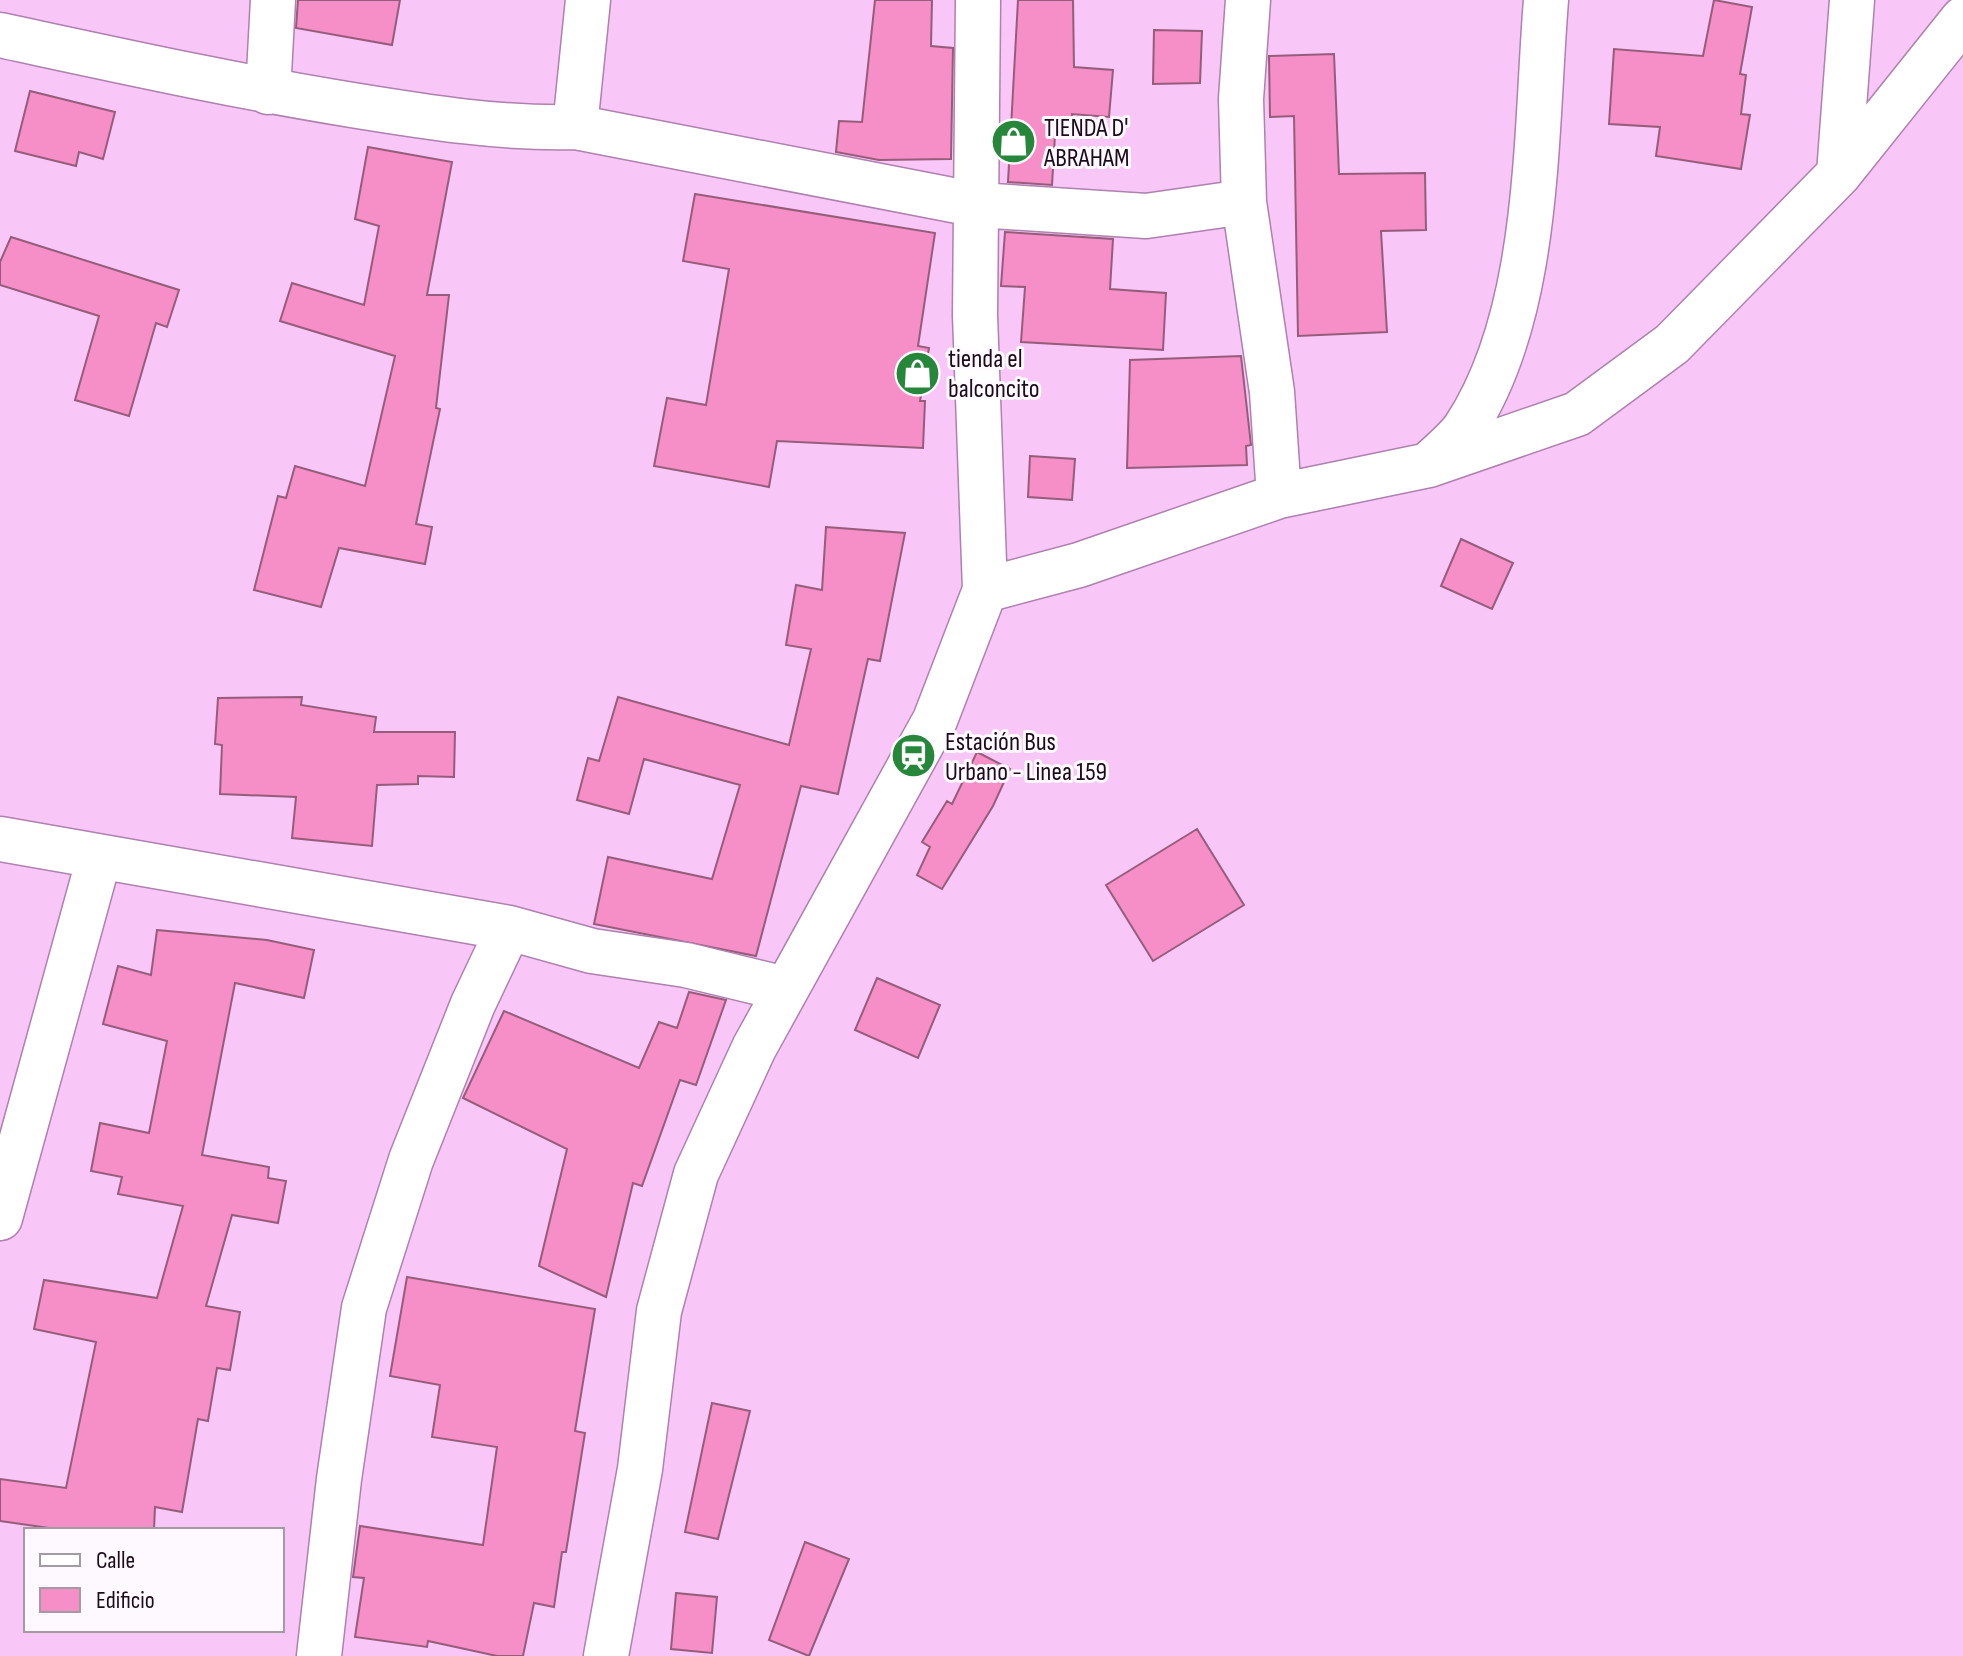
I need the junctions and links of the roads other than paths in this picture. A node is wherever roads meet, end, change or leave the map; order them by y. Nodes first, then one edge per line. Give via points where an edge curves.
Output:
1 (273, 0) edge
2 (588, 0) edge
3 (978, 0) edge
4 (1248, 0) edge
5 (1546, 0) edge
6 (1852, 0) edge
7 (1963, 19) edge
8 (0, 35) edge
9 (268, 92) junction
10 (575, 127) junction
11 (1839, 174) junction
12 (1244, 202) junction
13 (978, 205) junction
14 (1429, 465) junction
15 (1279, 496) junction
16 (985, 590) junction
17 (0, 839) edge
18 (99, 858) junction
19 (509, 928) junction
20 (785, 989) junction
21 (0, 1218) edge
22 (319, 1656) edge
23 (606, 1656) edge

1 - 9 street
2 - 10 street
3 - 13 street
4 - 12 street via 1241,99
5 - 14 street via 1524,275 1494,376 1463,430
6 - 11 street
7 - 11 street
8 - 9 street
9 - 10 street via 430,118 523,128
10 - 13 street
11 - 14 street via 1672,344 1577,414
12 - 13 street via 1146,216
12 - 15 street via 1272,392
13 - 16 street via 975,315
14 - 15 street
15 - 16 street via 1079,565
16 - 20 street via 935,720
17 - 18 street
18 - 19 street
18 - 21 street
19 - 20 street via 592,951 686,965
19 - 22 street via 411,1160 364,1308
20 - 23 street via 696,1174 659,1311 640,1469

